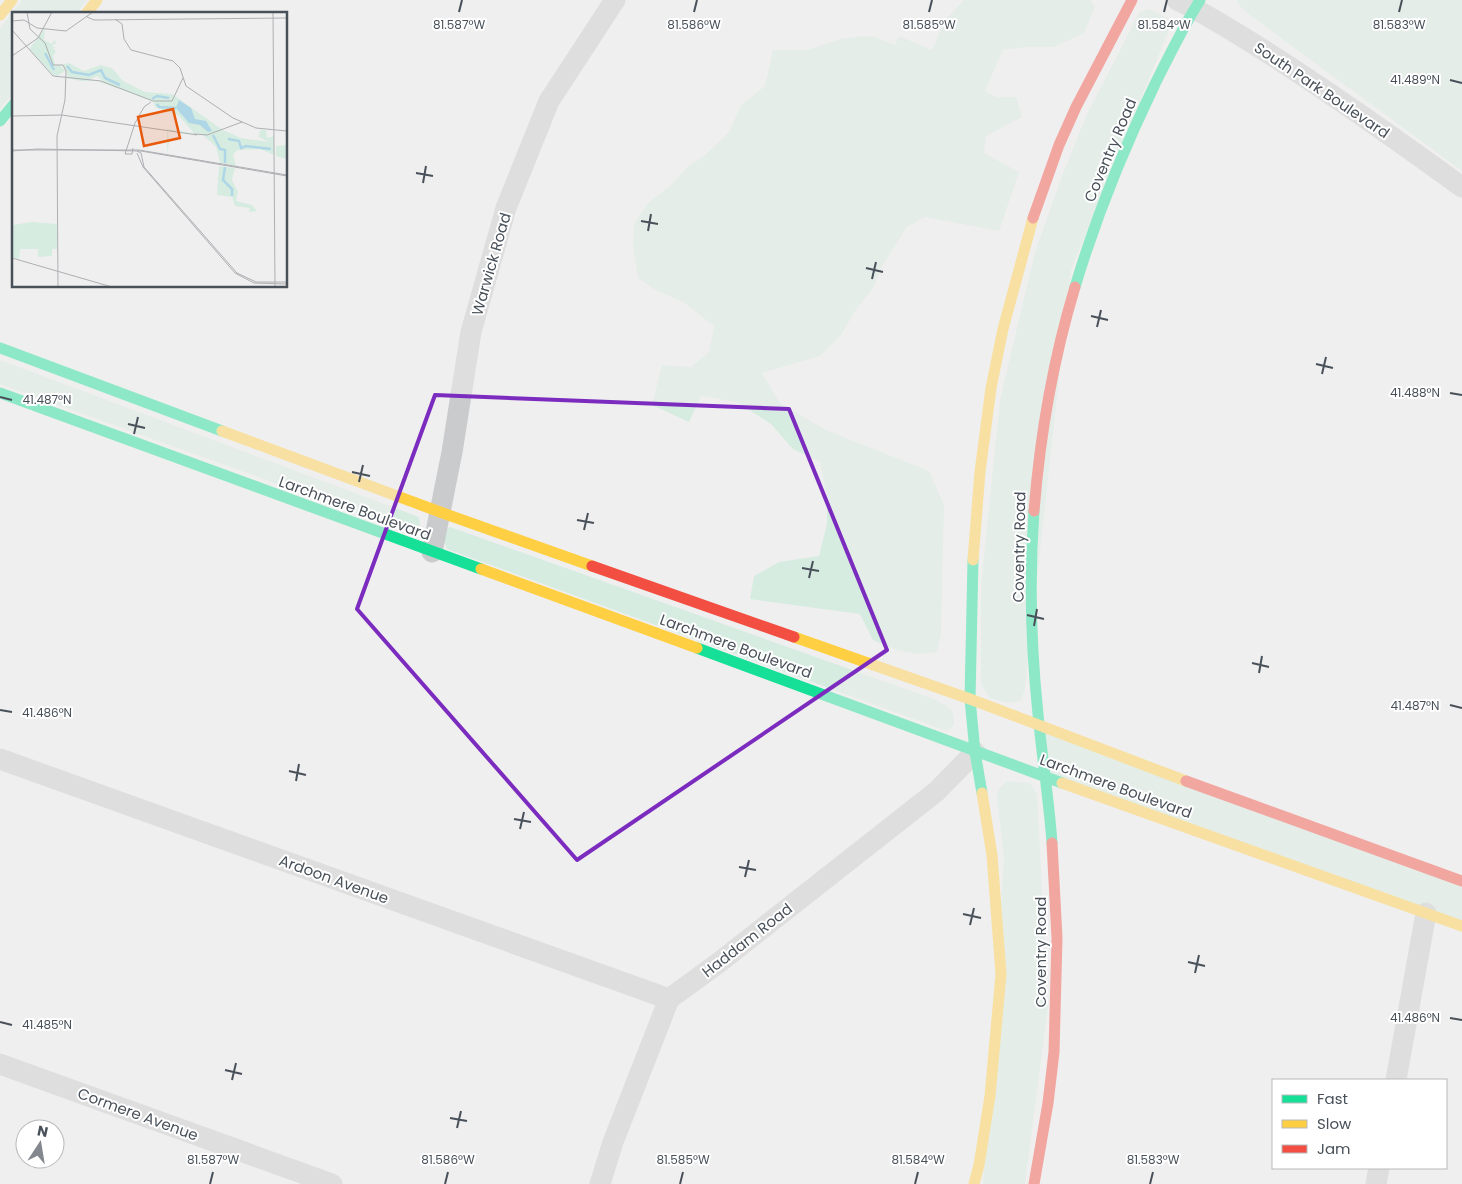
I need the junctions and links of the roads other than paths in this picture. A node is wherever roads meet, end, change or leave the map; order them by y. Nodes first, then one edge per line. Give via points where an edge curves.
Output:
1 (12, 0) edge
2 (97, 0) edge
3 (615, 0) edge
4 (1132, 0) edge
5 (1191, 3) edge
6 (88, 12) edge
7 (0, 15) edge
8 (12, 106) edge
9 (0, 121) edge
10 (1462, 187) edge
11 (0, 348) edge
12 (0, 393) edge
13 (440, 512) junction
14 (432, 552) junction
15 (970, 699) junction
16 (1038, 726) junction
17 (975, 752) junction
18 (0, 759) edge
19 (1046, 776) junction
20 (1462, 880) edge
21 (1426, 913) junction
22 (1462, 926) edge
23 (669, 999) junction
24 (0, 1064) edge
25 (1396, 1079) edge
26 (1379, 1169) edge
27 (332, 1184) edge
28 (600, 1184) edge
29 (974, 1184) edge
30 (1034, 1184) edge
31 (1376, 1184) edge

1 - 7 main road
2 - 6 main road
3 - 13 street, Warwick Road via 549,102 506,208 472,332
4 - 15 main road via 1059,145 1029,228 1002,329 980,472 972,572
5 - 10 street, South Park Boulevard via 1370,121
5 - 16 main road, Coventry Road via 1134,126 1086,246 1056,356 1036,481 1032,541
8 - 9 main road
11 - 13 main road, Larchmere Boulevard
12 - 14 main road, Larchmere Boulevard
13 - 14 street, Warwick Road
13 - 15 main road, Larchmere Boulevard
14 - 17 main road, Larchmere Boulevard
15 - 16 main road, Larchmere Boulevard
15 - 17 main road
16 - 19 main road, Coventry Road
16 - 20 main road, Larchmere Boulevard
17 - 19 main road, Larchmere Boulevard
17 - 23 street, Haddam Road via 937,792
17 - 29 main road via 992,855 1001,974 990,1096
18 - 23 street, Ardoon Avenue
19 - 21 main road, Larchmere Boulevard
19 - 30 main road, Coventry Road via 1056,895 1057,977 1053,1073
21 - 22 main road, Larchmere Boulevard
21 - 25 street
23 - 28 street
24 - 27 street, Cormere Avenue
26 - 31 street

